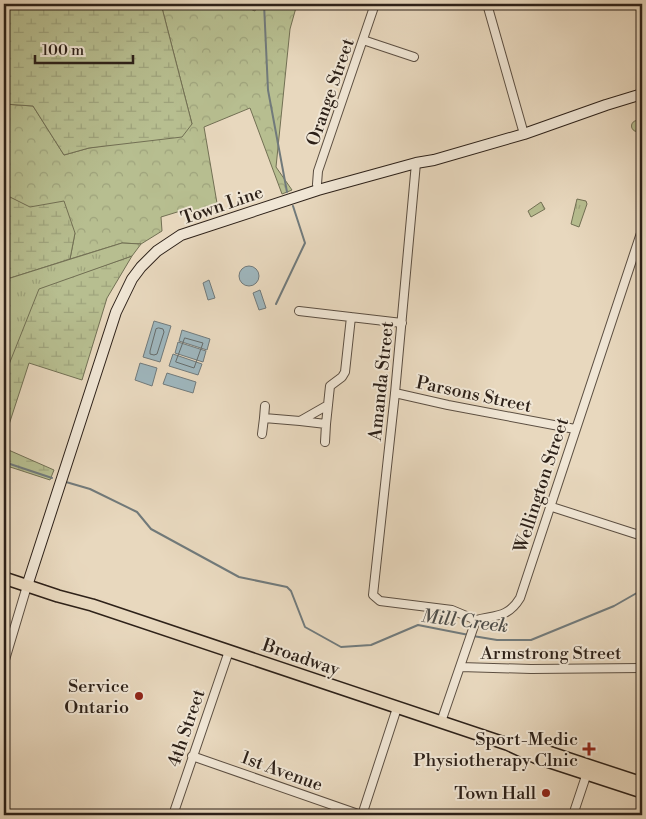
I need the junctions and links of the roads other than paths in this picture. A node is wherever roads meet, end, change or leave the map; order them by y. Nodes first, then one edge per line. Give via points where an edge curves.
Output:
1 (375, 4) edge
2 (487, 4) edge
3 (364, 40) junction
4 (414, 57) dead end
5 (642, 94) edge
6 (524, 134) junction
7 (416, 163) junction
8 (318, 190) junction
9 (642, 232) edge
10 (300, 311) dead end
11 (351, 317) junction
12 (402, 323) junction
13 (395, 393) junction
14 (328, 405) junction
15 (265, 406) dead end
16 (264, 418) junction
17 (300, 421) junction
18 (326, 424) junction
19 (575, 429) junction
20 (262, 434) dead end
21 (325, 442) dead end
22 (552, 507) junction
23 (642, 536) edge
24 (4, 573) edge
25 (4, 578) edge
26 (28, 583) junction
27 (476, 620) junction
28 (229, 651) junction
29 (4, 663) edge
30 (460, 668) junction
31 (642, 668) edge
32 (397, 708) junction
33 (441, 722) junction
34 (192, 756) junction
35 (588, 769) junction
36 (642, 783) edge
37 (642, 792) edge
38 (172, 815) edge
39 (362, 815) edge
40 (573, 815) edge

1 - 3 street, Orange Street
2 - 6 street
3 - 4 street
3 - 8 street, Orange Street via 318,171
5 - 6 main road, Town Line
6 - 7 main road, Town Line
7 - 8 main road, Town Line
7 - 12 street, Amanda Street
8 - 26 main road, Town Line via 181,235 157,251 132,279 116,312
9 - 19 street, Wellington Street
10 - 11 street
11 - 12 street
11 - 14 street via 345,372 330,386
12 - 13 street, Amanda Street
13 - 19 street, Parsons Street
13 - 27 street, Amanda Street via 373,595 377,600 452,610
14 - 17 street
14 - 18 street
15 - 16 street
16 - 17 street
16 - 20 street
17 - 18 street
18 - 21 street
19 - 22 street, Wellington Street
22 - 23 street
22 - 27 street, Wellington Street via 518,602 501,616
24 - 26 main road, Broadway
25 - 26 main road, Broadway
26 - 28 main road, Broadway
26 - 29 street
27 - 30 street
28 - 32 main road, Broadway
28 - 34 street, 4th Street
30 - 31 street, Armstrong Street
30 - 33 street
32 - 33 main road, Broadway
32 - 39 street
33 - 35 main road, Broadway via 512,746 539,750
34 - 38 street, 4th Street
34 - 39 street, 1st Avenue
35 - 36 main road, Broadway
35 - 37 main road, Broadway
35 - 40 street

